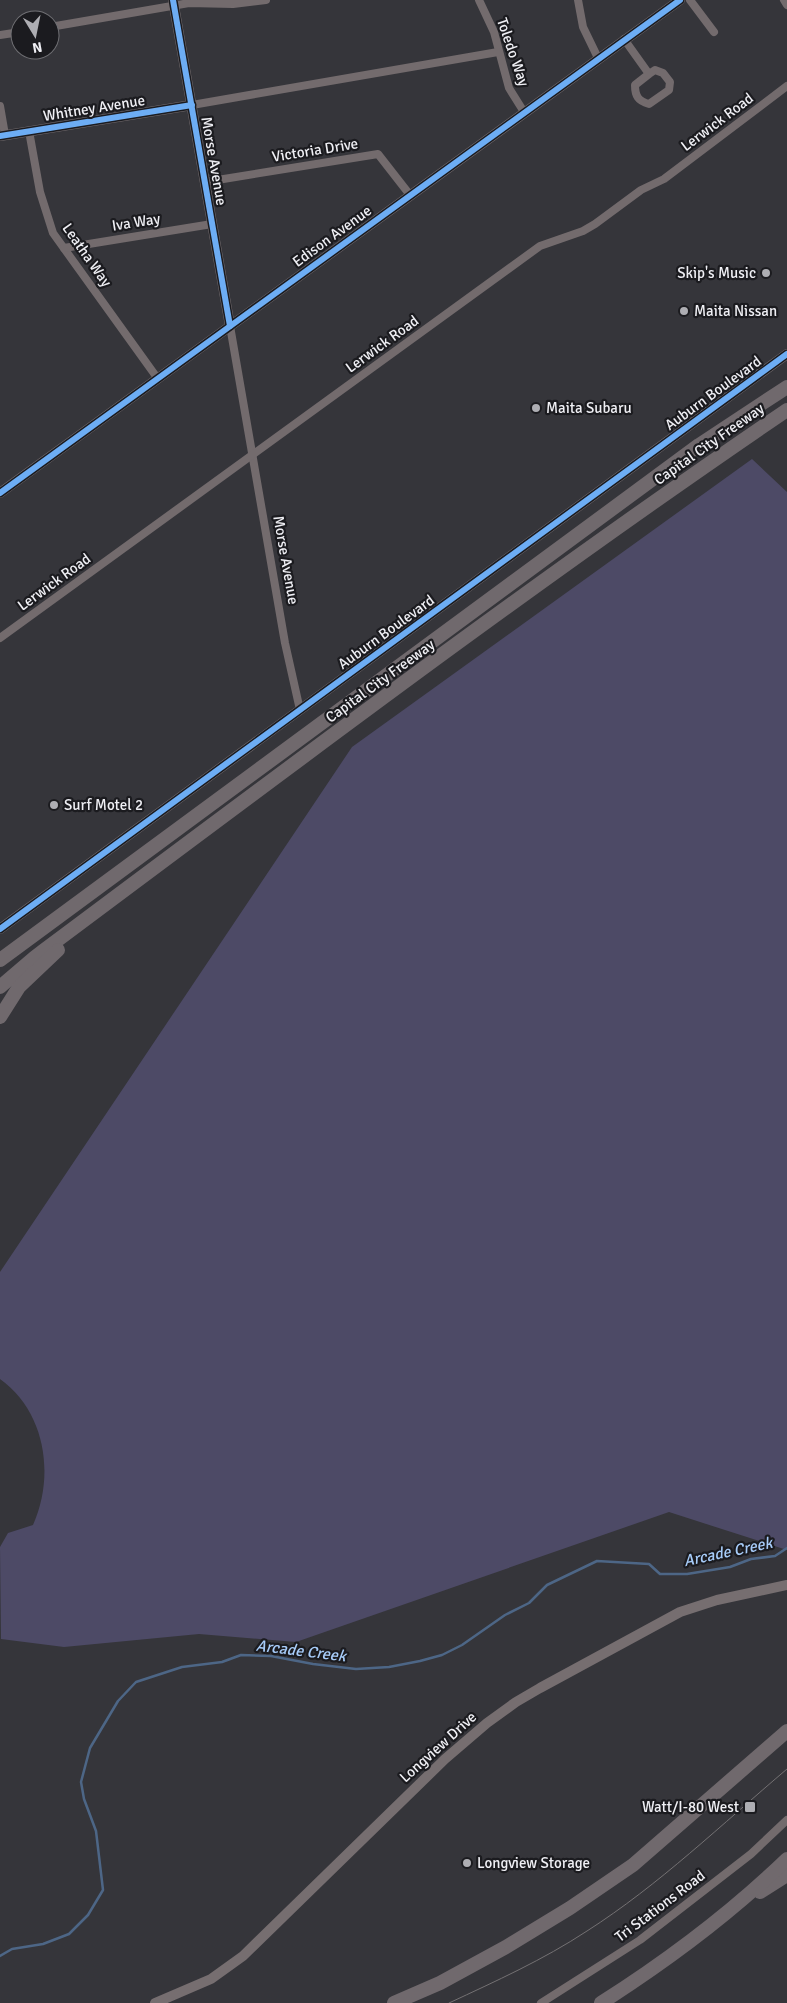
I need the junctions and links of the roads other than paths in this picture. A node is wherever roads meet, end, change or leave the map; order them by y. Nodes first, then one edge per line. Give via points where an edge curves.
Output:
1 (266, 0) edge
2 (479, 0) edge
3 (578, 0) edge
4 (680, 0) edge
5 (690, 0) edge
6 (784, 0) edge
7 (174, 2) edge
8 (787, 5) edge
9 (60, 25) edge
10 (714, 32) dead end
11 (624, 39) junction
12 (498, 52) junction
13 (598, 58) junction
14 (649, 74) junction
15 (787, 86) edge
16 (192, 105) junction
17 (0, 106) edge
18 (524, 112) junction
19 (29, 131) junction
20 (2, 135) edge
21 (205, 182) junction
22 (410, 195) junction
23 (212, 224) junction
24 (64, 248) junction
25 (230, 326) junction
26 (787, 354) edge
27 (158, 378) junction
28 (787, 382) edge
29 (787, 386) edge
30 (787, 410) edge
31 (734, 421) junction
32 (252, 454) junction
33 (1, 491) edge
34 (0, 638) edge
35 (300, 710) junction
36 (134, 883) junction
37 (0, 929) edge
38 (0, 960) edge
39 (0, 988) edge
40 (0, 1017) edge
41 (787, 1585) edge
42 (787, 1724) edge
43 (787, 1731) edge
44 (773, 1743) junction
45 (787, 1820) edge
46 (787, 1859) edge
47 (787, 1876) edge
48 (729, 1910) junction
49 (155, 2003) edge
50 (394, 2003) edge
51 (541, 2003) edge
52 (601, 2003) edge

1 - 7 street via 233,4
2 - 12 street, Toledo Way via 494,32
3 - 13 street via 584,27
4 - 11 street, Edison Avenue
5 - 10 street
6 - 8 street
7 - 9 street
7 - 16 street, Morse Avenue
11 - 13 street, Edison Avenue
11 - 14 street
12 - 16 street, Whitney Avenue
12 - 18 street, Toledo Way via 508,88
13 - 18 street, Edison Avenue
14 - 14 street via 635,85 635,94 640,102 649,104 669,90 670,82 664,73 655,70
15 - 32 street, Lerwick Road via 664,179 641,190 595,224 540,246
16 - 19 street, Whitney Avenue
16 - 21 street, Morse Avenue
17 - 20 street
18 - 22 street, Edison Avenue
19 - 20 street, Whitney Avenue
19 - 24 street, Leatha Way via 43,207 53,233
21 - 22 street, Victoria Drive via 378,154
21 - 23 street, Morse Avenue
22 - 25 street, Edison Avenue
23 - 24 street, Iva Way
23 - 25 street, Morse Avenue
24 - 27 street, Leatha Way
25 - 27 street, Edison Avenue
25 - 32 street, Morse Avenue
26 - 35 street, Auburn Boulevard
27 - 33 street, Edison Avenue
28 - 31 highway
29 - 31 highway, Capital City Freeway
30 - 36 highway, Capital City Freeway via 671,489
31 - 38 highway, Capital City Freeway
32 - 34 street, Lerwick Road
32 - 35 street, Morse Avenue
35 - 37 street, Auburn Boulevard
36 - 39 highway, Capital City Freeway via 35,957
36 - 40 highway via 19,987
41 - 49 street, Longview Drive via 717,1600 680,1612 516,1702 445,1759 256,1945 210,1979
42 - 44 highway
43 - 44 highway
44 - 50 highway via 633,1865 506,1947 440,1983
45 - 51 street, Tri Stations Road via 751,1854 640,1940
46 - 48 highway
47 - 48 highway
48 - 52 highway

